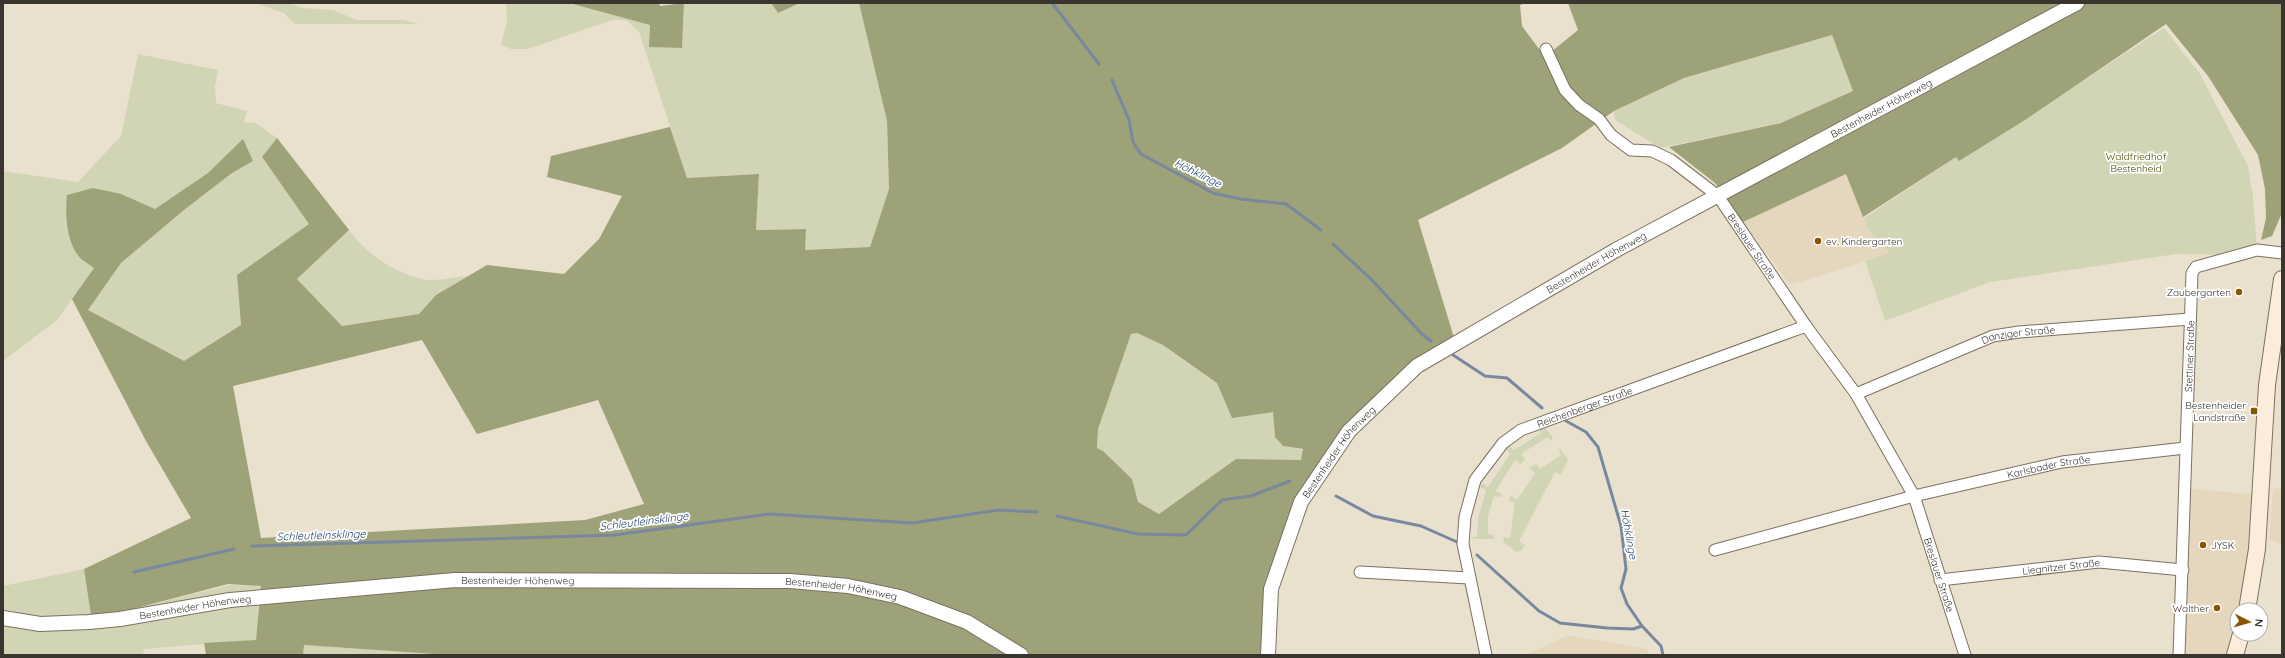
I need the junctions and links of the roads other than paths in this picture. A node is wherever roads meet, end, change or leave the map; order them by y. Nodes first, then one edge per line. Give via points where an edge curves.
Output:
1 (2076, 3) edge
2 (1546, 49) dead end
3 (1718, 196) junction
4 (2282, 253) edge
5 (2282, 279) edge
6 (2190, 319) junction
7 (1806, 326) junction
8 (1856, 394) junction
9 (2186, 448) junction
10 (1914, 496) junction
11 (1714, 550) dead end
12 (2183, 570) junction
13 (1360, 572) dead end
14 (1469, 578) junction
15 (1940, 580) junction
16 (2248, 602) edge
17 (3, 618) edge
18 (2239, 642) edge
19 (1021, 655) edge
20 (1268, 655) edge
21 (1486, 655) edge
22 (1965, 655) edge
23 (2179, 655) edge
24 (2236, 655) edge

1 - 3 street, Bestenheider Höhenweg
2 - 3 street, Breslauer Straße via 1565,90 1579,105 1599,119 1611,134 1631,150 1652,150 1670,160
3 - 7 street, Breslauer Straße
3 - 20 street, Bestenheider Höhenweg via 1616,250 1417,366 1349,431 1301,502 1271,589
4 - 6 street, Stettiner Straße via 2256,250 2196,267 2192,272
5 - 16 main road via 2267,385 2257,549
6 - 8 street, Danziger Straße via 1993,336
6 - 9 street, Stettiner Straße
7 - 8 street, Breslauer Straße
7 - 14 street, Reichenberger Straße via 1512,435 1475,480 1463,544
8 - 10 street, Breslauer Straße
9 - 10 street, Karlsbader Straße via 2062,462
9 - 12 street, Stettiner Straße
10 - 11 street
10 - 15 street, Breslauer Straße
12 - 15 street, Liegnitzer Straße via 2099,562
12 - 23 street, Stettiner Straße
13 - 14 street
14 - 21 street, Reichenberger Straße
15 - 22 street, Breslauer Straße
17 - 19 street, Bestenheider Höhenweg via 40,624 90,622 230,600 455,580 790,580 848,586 900,597 967,622
18 - 24 main road

